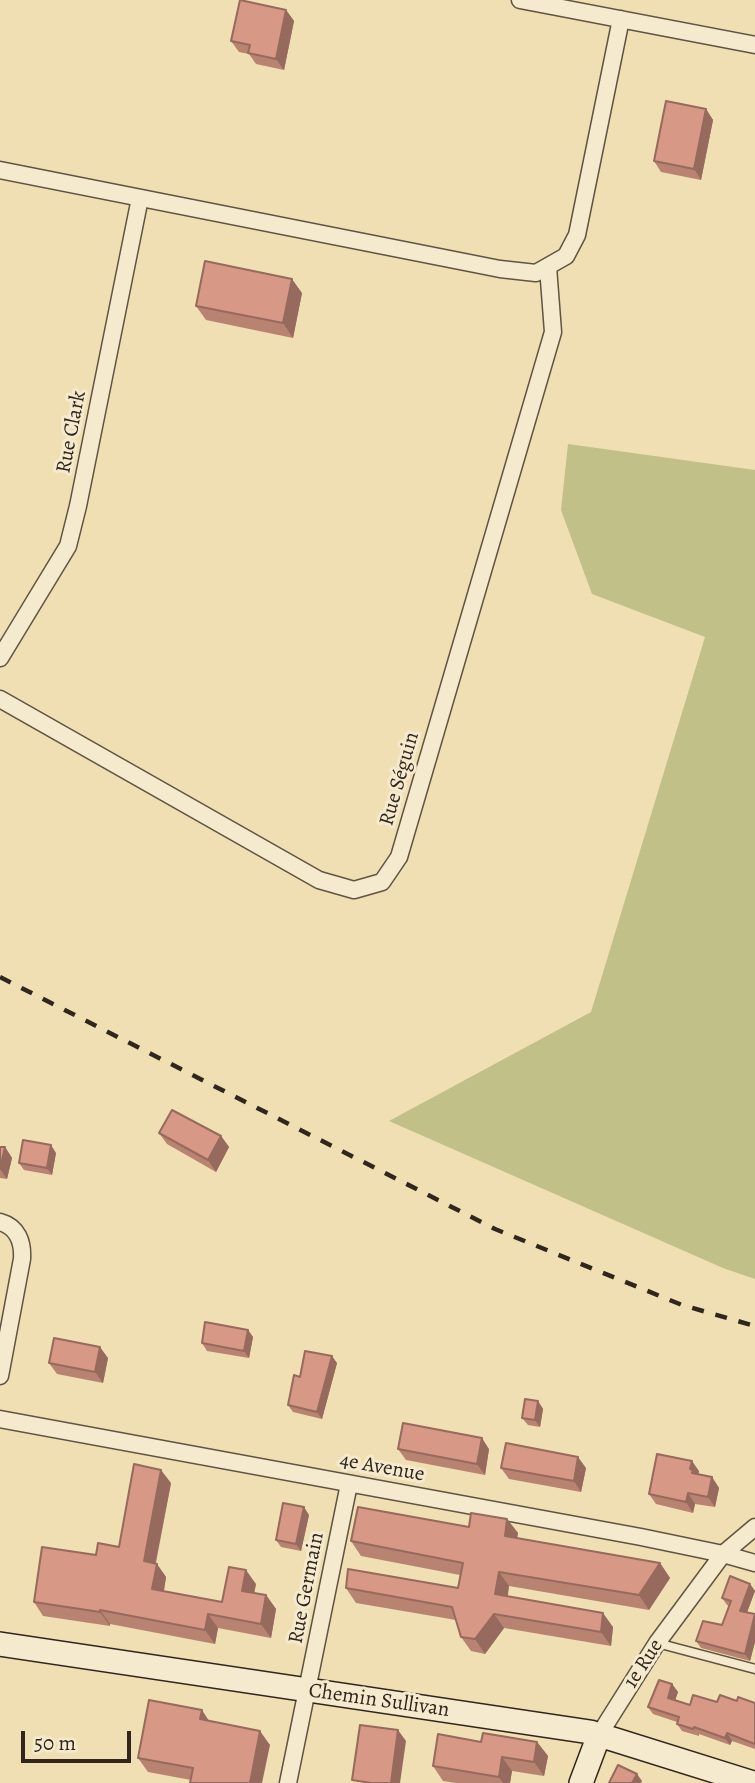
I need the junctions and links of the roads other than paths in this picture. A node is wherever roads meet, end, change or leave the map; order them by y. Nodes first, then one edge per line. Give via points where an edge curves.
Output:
1 (520, 0) edge
2 (621, 19) junction
3 (755, 45) edge
4 (0, 170) edge
5 (140, 198) junction
6 (548, 267) junction
7 (0, 659) edge
8 (0, 699) edge
9 (0, 1222) edge
10 (0, 1376) edge
11 (0, 1419) edge
12 (349, 1484) junction
13 (755, 1527) edge
14 (723, 1554) junction
15 (755, 1563) edge
16 (657, 1643) junction
17 (0, 1644) edge
18 (755, 1669) edge
19 (308, 1690) junction
20 (599, 1735) junction
21 (288, 1783) edge
22 (581, 1783) edge
23 (752, 1783) edge

1 - 2 street
2 - 3 street
2 - 6 street via 577,235 566,256
4 - 5 street
5 - 6 street via 500,269 536,273
5 - 7 street, Rue Clark via 68,546
6 - 8 street, Rue Séguin via 553,332 399,857 382,882 354,890 319,880
9 - 10 street via 17,1232 23,1252
11 - 12 street, 4e Avenue
12 - 14 street, 4e Avenue
12 - 19 street, Rue Germain
13 - 14 street, 1e Rue
14 - 15 street, 4e Avenue
14 - 16 street, 1e Rue
16 - 18 lane
16 - 20 street, 1e Rue
17 - 19 street, Chemin Sullivan
19 - 20 street, Chemin Sullivan
19 - 21 street, Rue Germain
20 - 22 street, 1e Rue
20 - 23 street, Chemin Sullivan via 700,1771

